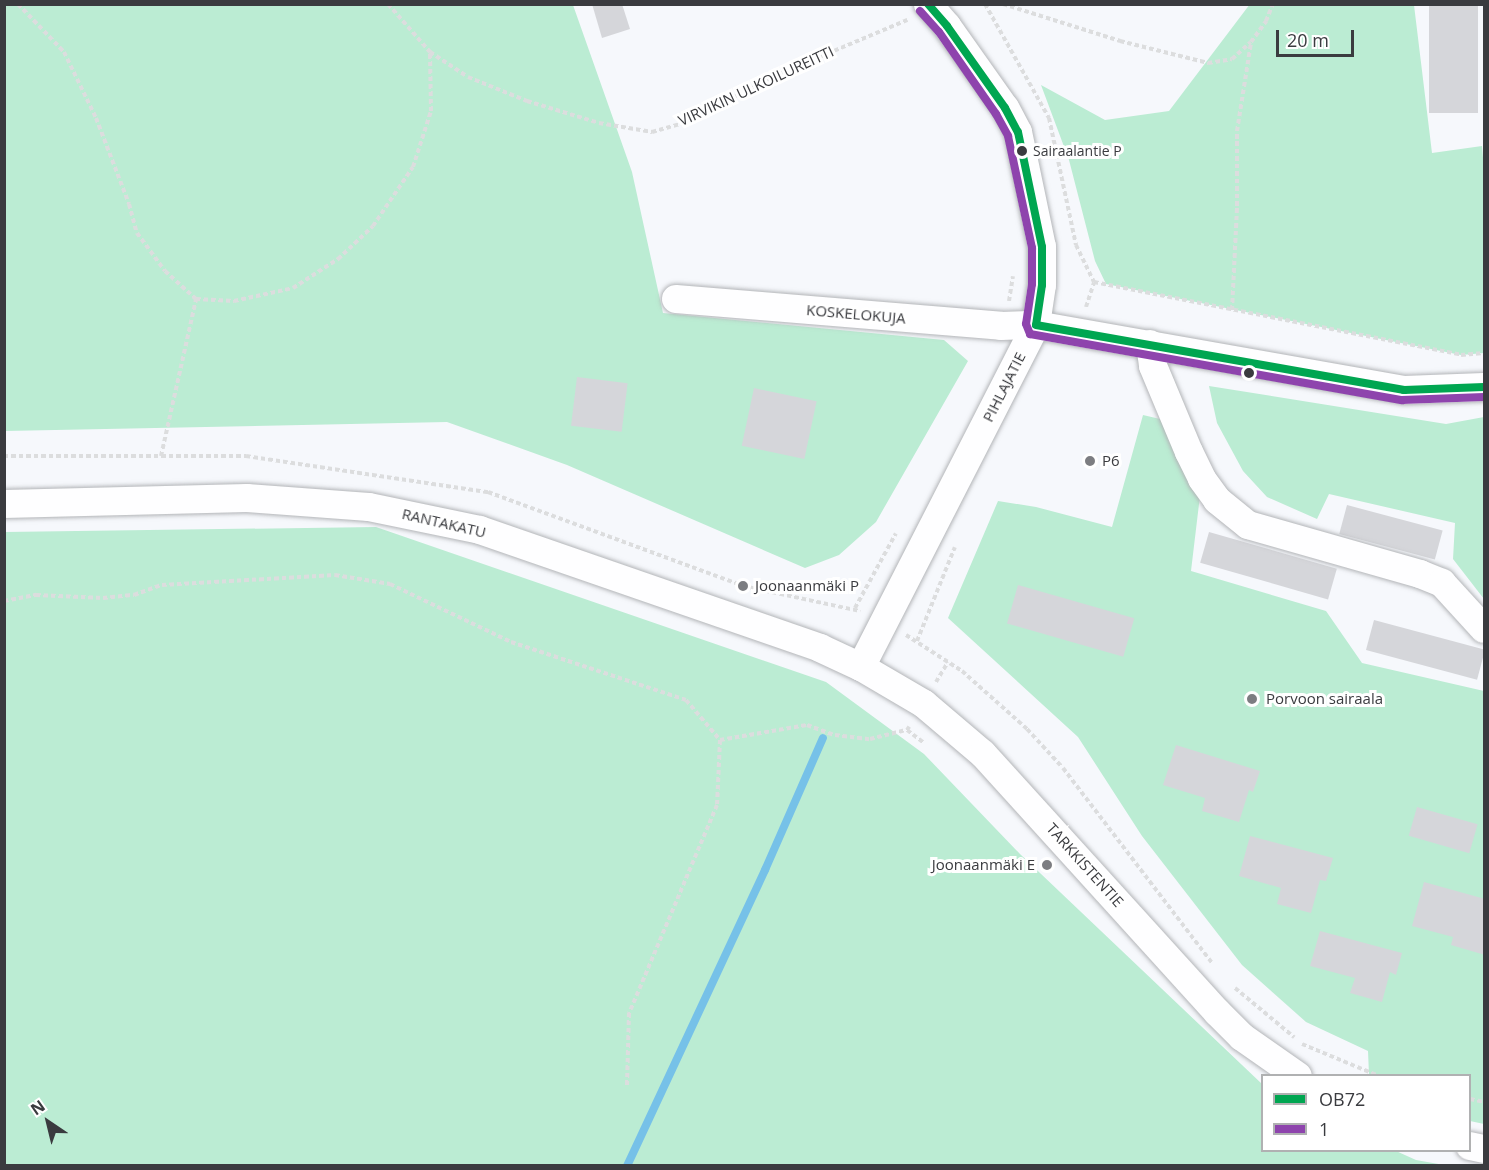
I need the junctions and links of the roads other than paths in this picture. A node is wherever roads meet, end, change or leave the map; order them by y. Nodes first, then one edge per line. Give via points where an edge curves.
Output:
1 (920, 11) edge
2 (676, 299) dead end
3 (1036, 325) junction
4 (1150, 344) junction
5 (1485, 387) edge
6 (4, 504) edge
7 (1485, 628) edge
8 (861, 667) junction
9 (1295, 1074) edge

1 - 3 street, PIHLAJATIE via 947,26 1018,132 1042,247
2 - 3 street, KOSKELOKUJA via 1001,326
3 - 4 street, KOSKELOKUJA
3 - 8 street, PIHLAJATIE
4 - 5 street, KOSKELOKUJA via 1404,390
4 - 7 street via 1153,366 1189,452 1217,500 1248,525 1420,574 1442,584
6 - 8 street, RANTAKATU via 247,498 369,507 480,530 820,648
8 - 9 street, TARKKISTENTIE via 924,704 983,754 1217,1012 1242,1037

